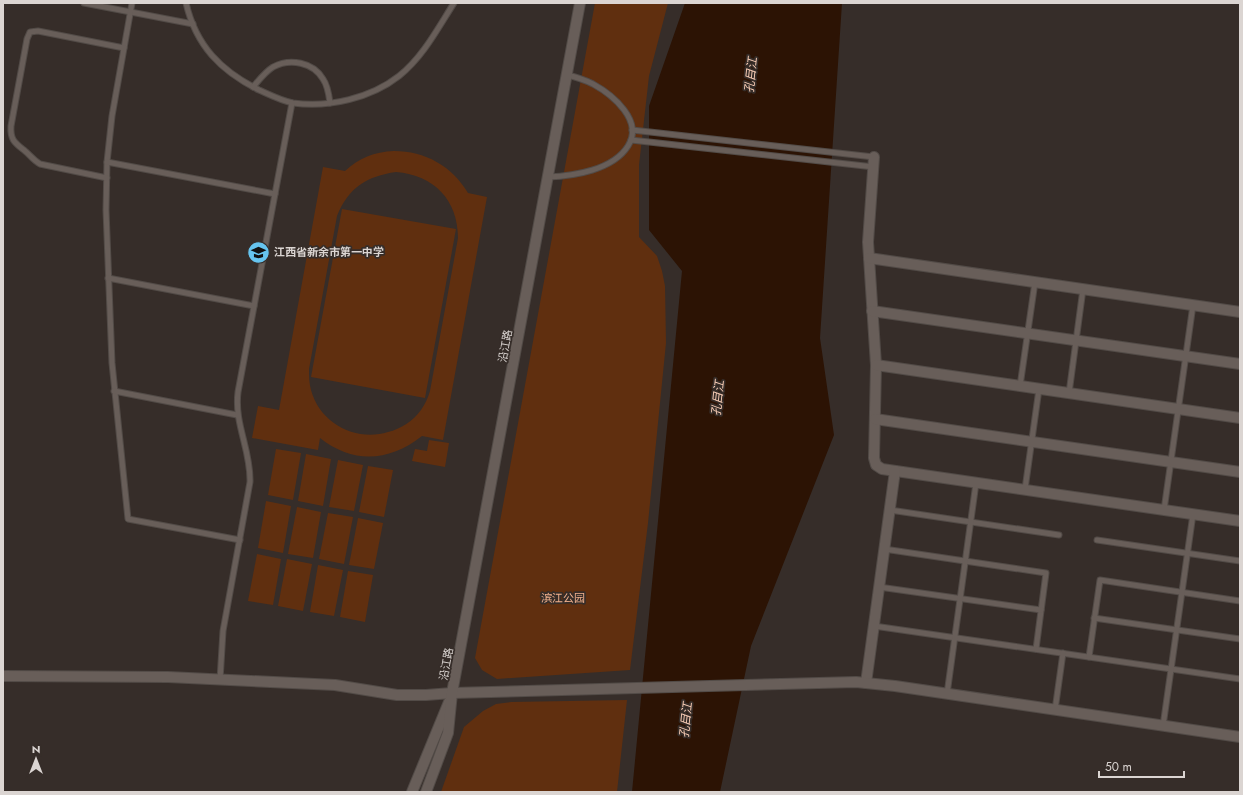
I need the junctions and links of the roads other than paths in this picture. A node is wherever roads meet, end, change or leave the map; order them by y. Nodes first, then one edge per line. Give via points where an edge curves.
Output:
1 (84, 3) edge
2 (132, 3) edge
3 (186, 3) edge
4 (454, 3) edge
5 (580, 3) edge
6 (130, 12) junction
7 (193, 24) junction
8 (124, 48) junction
9 (567, 75) junction
10 (253, 87) junction
11 (292, 103) junction
12 (330, 103) junction
13 (632, 130) junction
14 (631, 140) junction
15 (107, 162) junction
16 (874, 162) junction
17 (548, 177) junction
18 (107, 178) junction
19 (275, 194) junction
20 (868, 258) junction
21 (108, 278) junction
22 (1035, 282) junction
23 (1083, 289) junction
24 (1193, 305) junction
25 (254, 306) junction
26 (872, 311) junction
27 (1240, 312) edge
28 (1028, 333) junction
29 (1076, 340) junction
30 (1186, 356) junction
31 (1240, 364) edge
32 (876, 365) junction
33 (1020, 386) junction
34 (1039, 389) junction
35 (114, 391) junction
36 (1069, 393) junction
37 (1178, 409) junction
38 (237, 415) junction
39 (1240, 418) edge
40 (875, 419) junction
41 (1031, 441) junction
42 (1171, 462) junction
43 (895, 471) junction
44 (1240, 472) edge
45 (976, 482) junction
46 (1025, 490) junction
47 (890, 510) junction
48 (1164, 510) junction
49 (1193, 514) junction
50 (1240, 521) edge
51 (971, 522) junction
52 (1059, 535) dead end
53 (240, 540) junction
54 (1097, 540) dead end
55 (884, 549) junction
56 (1187, 554) junction
57 (966, 561) junction
58 (1240, 561) edge
59 (879, 587) junction
60 (1182, 592) junction
61 (960, 599) junction
62 (1240, 601) edge
63 (1041, 610) junction
64 (1094, 618) junction
65 (874, 626) junction
66 (1177, 630) junction
67 (955, 637) junction
68 (1240, 639) edge
69 (1036, 649) junction
70 (1063, 653) junction
71 (1089, 657) junction
72 (1171, 668) junction
73 (3, 676) edge
74 (1240, 678) edge
75 (220, 680) junction
76 (866, 683) junction
77 (452, 693) junction
78 (947, 694) junction
79 (1055, 710) junction
80 (1163, 726) junction
81 (1240, 737) edge
82 (412, 792) edge
83 (426, 792) edge

1 - 6 lane
2 - 6 lane
3 - 7 lane
4 - 12 lane via 413,63 400,75 366,94
5 - 9 street, 沿江路
6 - 7 lane
6 - 8 lane
7 - 10 lane via 200,39 217,62
8 - 15 lane
8 - 18 lane via 30,32 11,126 13,141 40,164
9 - 13 lane via 592,83 612,97 627,114
9 - 17 street, 沿江路
10 - 11 lane
10 - 12 lane via 272,68 284,63 299,63 319,74 326,85
11 - 12 lane
11 - 19 lane
13 - 14 lane
13 - 16 lane via 852,154
14 - 16 lane via 851,164
14 - 17 lane via 628,147 619,155 598,168 574,175
15 - 18 lane
15 - 19 lane
16 - 20 street
17 - 77 street, 沿江路
18 - 21 lane
19 - 25 lane
20 - 22 street
20 - 26 street
21 - 25 lane
21 - 35 lane
22 - 23 street
22 - 28 lane
23 - 24 street
23 - 29 lane
24 - 27 street
24 - 30 lane
25 - 38 lane via 238,392
26 - 28 street
26 - 32 street
28 - 29 street
28 - 33 lane
29 - 30 street
29 - 36 lane
30 - 31 street
30 - 37 lane
32 - 33 street
32 - 40 street
33 - 34 street
34 - 36 street
34 - 41 lane
35 - 38 lane
35 - 53 lane via 128,519
36 - 37 street
37 - 39 street
37 - 42 lane
38 - 53 lane via 250,474
40 - 41 street
40 - 43 street via 876,465 882,469
41 - 42 street
41 - 46 lane
42 - 44 street
42 - 48 lane
43 - 45 street
43 - 47 street
45 - 46 street
45 - 51 lane
46 - 48 street
47 - 51 lane
47 - 55 street
48 - 49 street
49 - 50 street
49 - 56 lane
51 - 52 lane
51 - 57 lane
53 - 75 lane via 223,631
54 - 56 lane
55 - 57 lane
55 - 59 street
56 - 58 lane
56 - 60 lane
57 - 61 lane
57 - 63 lane via 1046,573
59 - 61 lane
59 - 65 street
60 - 62 lane
60 - 64 lane via 1100,580
60 - 66 lane
61 - 63 lane
61 - 67 lane
63 - 69 lane
64 - 66 lane
64 - 71 lane
65 - 67 lane
65 - 76 street
66 - 68 lane
66 - 72 lane
67 - 69 lane
67 - 78 lane
69 - 70 lane
70 - 71 lane
70 - 79 lane
71 - 72 lane
72 - 74 lane
72 - 80 lane
73 - 75 street via 168,677
75 - 77 street via 335,685 397,695
76 - 77 street
76 - 78 street
77 - 82 street, 沿江路
77 - 83 street, 沿江路 via 448,733
78 - 79 street
79 - 80 street
80 - 81 street

